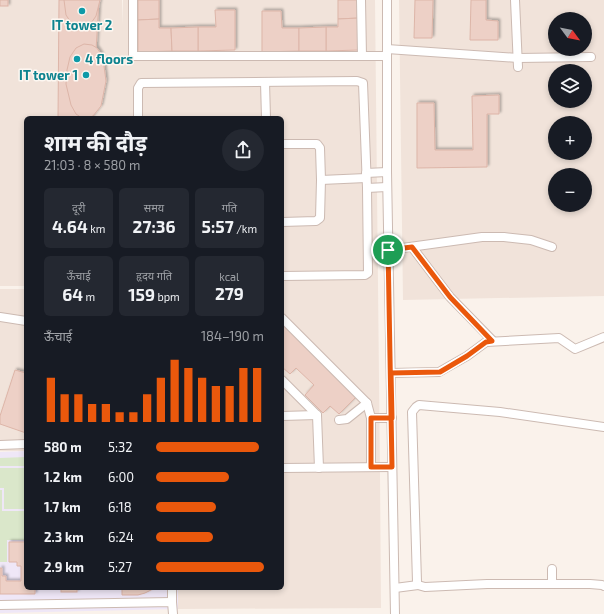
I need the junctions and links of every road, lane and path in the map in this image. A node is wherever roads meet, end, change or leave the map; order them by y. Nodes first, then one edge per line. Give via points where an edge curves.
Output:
1 (133, 0) edge
2 (361, 0) edge
3 (387, 0) edge
4 (515, 0) edge
5 (387, 52) junction
6 (362, 56) junction
7 (591, 57) dead end
8 (518, 58) junction
9 (518, 67) dead end
10 (265, 82) junction
11 (138, 116) edge
12 (266, 116) edge
13 (284, 144) edge
14 (387, 172) junction
15 (368, 175) junction
16 (321, 180) junction
17 (387, 187) junction
18 (367, 188) junction
19 (284, 222) edge
20 (412, 247) junction
21 (552, 247) dead end
22 (388, 250) junction
23 (284, 276) edge
24 (0, 317) edge
25 (284, 320) edge
26 (24, 321) edge
27 (604, 338) edge
28 (492, 341) junction
29 (391, 373) junction
30 (284, 382) edge
31 (367, 403) junction
32 (317, 415) junction
33 (284, 416) edge
34 (371, 418) junction
35 (392, 418) junction
36 (339, 420) dead end
37 (604, 427) edge
38 (24, 444) edge
39 (0, 445) edge
40 (371, 467) junction
41 (392, 467) junction
42 (284, 468) edge
43 (319, 468) junction
44 (552, 569) dead end
45 (552, 584) junction
46 (418, 586) junction
47 (604, 586) edge
48 (395, 588) junction
49 (172, 590) edge
50 (172, 602) junction
51 (0, 605) edge
52 (172, 614) edge
53 (395, 614) edge

1 - 6 street via 133,56
2 - 6 street
3 - 5 street
4 - 8 street
5 - 6 street
5 - 8 street
5 - 14 street
7 - 8 street
8 - 9 street
10 - 11 street via 141,83 138,88
10 - 12 street
10 - 15 street via 363,83
13 - 16 street via 317,144 320,148
14 - 15 street
14 - 17 street
15 - 16 street
15 - 18 street
16 - 19 street via 320,218 316,221
17 - 18 street
17 - 22 street
18 - 23 street via 367,274
20 - 21 street via 482,237 527,240
20 - 22 street
20 - 28 street via 450,297
22 - 29 street
24 - 26 street
25 - 31 street
27 - 28 street via 575,349 559,338
28 - 29 street via 486,342 440,372
29 - 35 street
30 - 32 street
31 - 34 street
31 - 36 street via 347,419
32 - 33 street
32 - 43 street
34 - 35 street
34 - 40 street
35 - 41 street
37 - 46 street via 500,412 416,407 412,412 412,419
38 - 39 street
40 - 41 street
40 - 43 street
41 - 48 street
42 - 43 street
44 - 45 street
45 - 46 street
45 - 47 street
46 - 48 street
48 - 53 street
49 - 50 street
50 - 51 street
50 - 52 street

